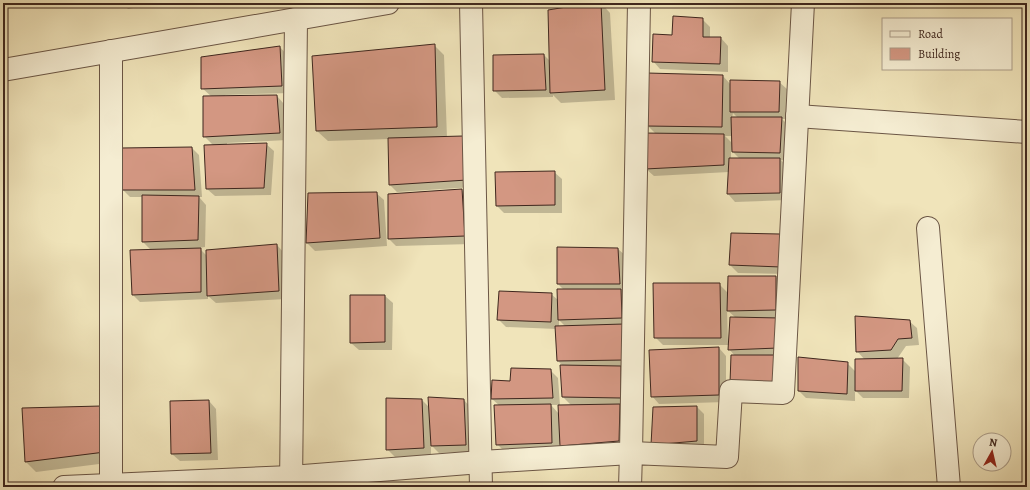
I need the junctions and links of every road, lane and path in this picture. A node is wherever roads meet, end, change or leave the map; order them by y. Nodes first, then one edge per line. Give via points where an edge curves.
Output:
1 (388, 3) edge
2 (471, 3) edge
3 (639, 3) edge
4 (803, 3) edge
5 (340, 7) edge
6 (296, 19) junction
7 (111, 51) junction
8 (3, 70) edge
9 (797, 116) junction
10 (1027, 132) edge
11 (928, 228) dead end
12 (631, 453) junction
13 (481, 462) junction
14 (291, 482) edge
15 (111, 486) edge
16 (64, 487) edge
17 (482, 487) edge
18 (630, 487) edge
19 (949, 487) edge

1 - 5 street
2 - 13 street
3 - 12 street
4 - 9 street
5 - 6 street
6 - 7 street
6 - 14 street
7 - 8 street
7 - 15 street
9 - 10 street
9 - 12 street via 783,393 731,391 727,457
11 - 19 street
12 - 13 street
12 - 18 street
13 - 14 street
13 - 17 street
14 - 15 street
15 - 16 street

